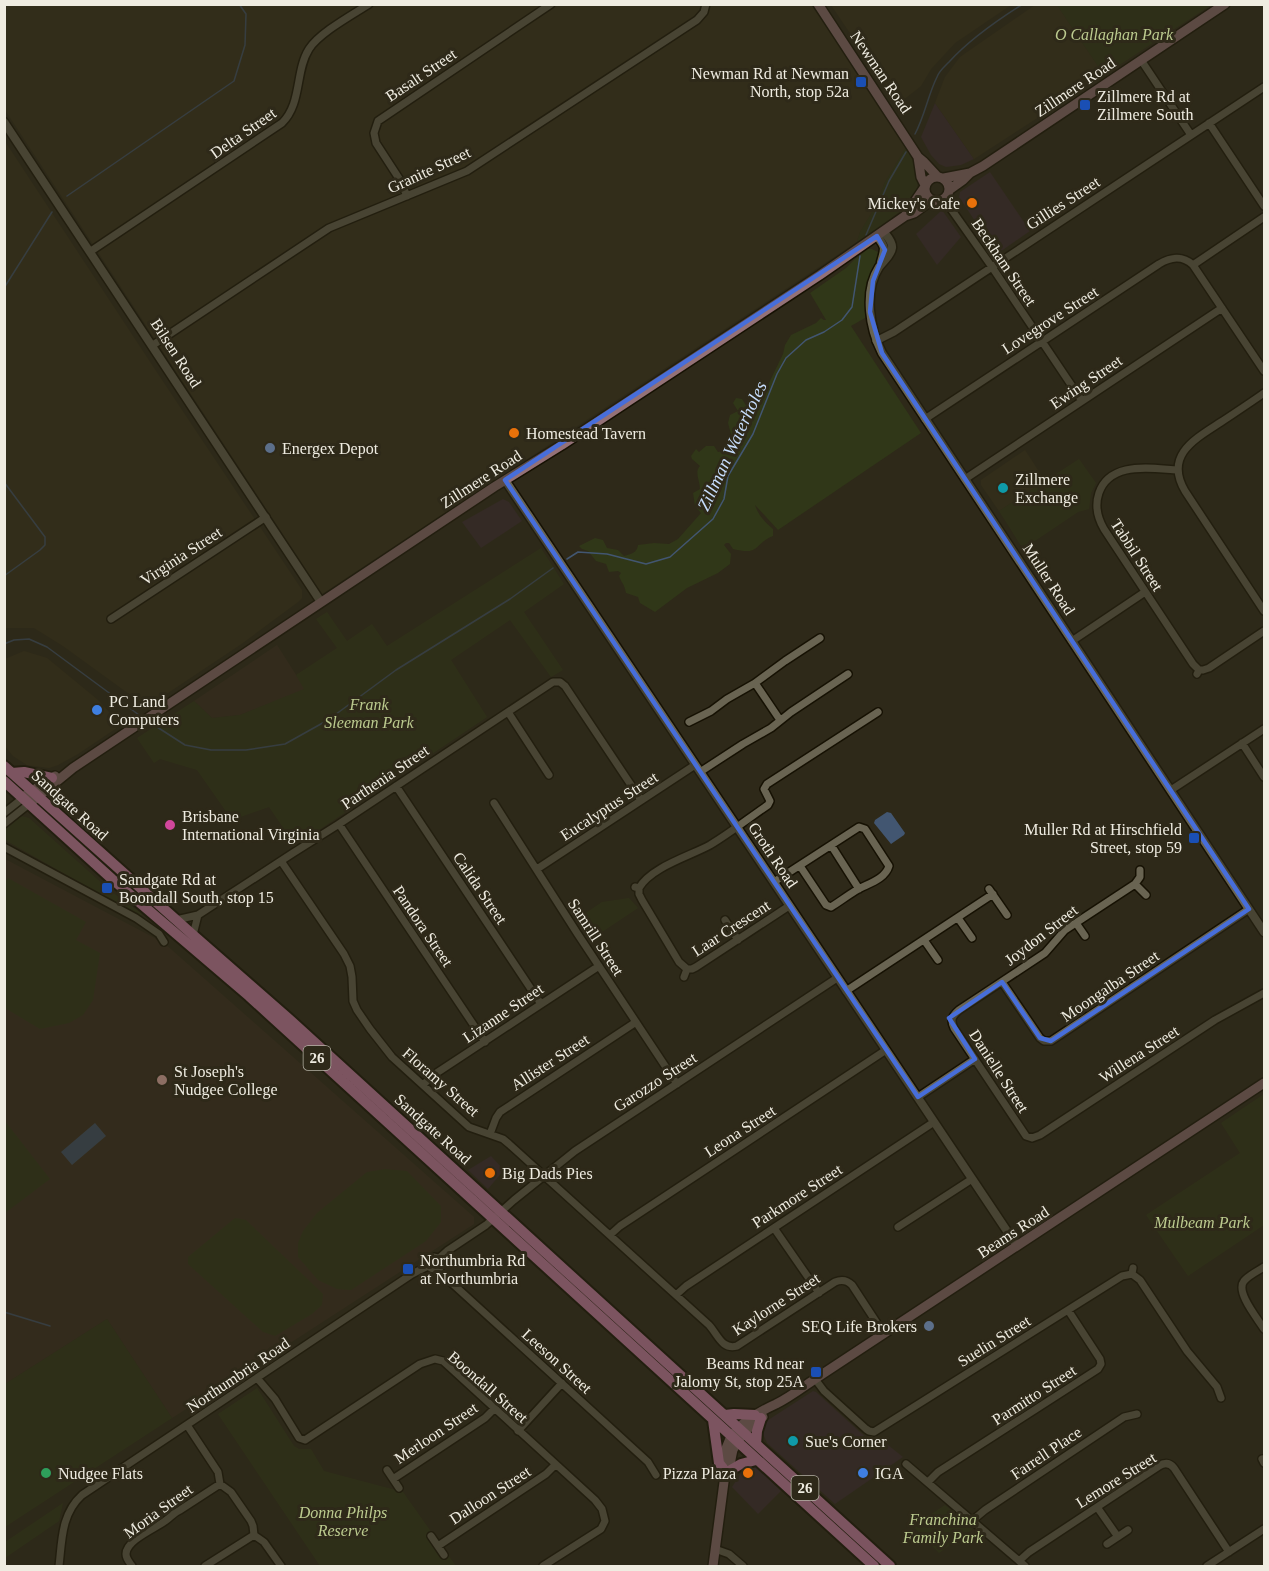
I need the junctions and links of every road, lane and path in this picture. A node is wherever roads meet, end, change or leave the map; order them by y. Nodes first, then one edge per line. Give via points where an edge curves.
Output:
1 (369, 4) edge
2 (551, 4) edge
3 (706, 4) edge
4 (818, 4) edge
5 (1226, 4) edge
6 (1141, 60) junction
7 (1264, 87) edge
8 (4, 122) edge
9 (1209, 123) junction
10 (1191, 135) junction
11 (918, 157) junction
12 (970, 172) junction
13 (940, 177) junction
14 (925, 187) junction
15 (949, 190) junction
16 (407, 196) junction
17 (944, 199) junction
18 (932, 200) junction
19 (1264, 206) edge
20 (905, 216) junction
21 (1264, 217) edge
22 (880, 234) junction
23 (91, 251) junction
24 (1193, 265) junction
25 (992, 267) junction
26 (1222, 308) junction
27 (876, 341) junction
28 (1041, 342) junction
29 (153, 345) junction
30 (1264, 371) edge
31 (1264, 393) edge
32 (1082, 401) junction
33 (925, 419) junction
34 (1178, 470) junction
35 (965, 479) junction
36 (505, 480) junction
37 (266, 516) junction
38 (1145, 592) junction
39 (321, 602) junction
40 (1264, 611) edge
41 (111, 618) dead end
42 (1264, 631) edge
43 (820, 638) dead end
44 (1072, 641) junction
45 (848, 674) dead end
46 (755, 682) junction
47 (508, 712) junction
48 (878, 712) dead end
49 (780, 720) junction
50 (689, 722) dead end
51 (1264, 729) edge
52 (1242, 743) junction
53 (73, 768) junction
54 (698, 769) junction
55 (7, 773) edge
56 (549, 775) dead end
57 (1264, 777) edge
58 (52, 778) junction
59 (396, 786) junction
60 (1171, 790) junction
61 (31, 797) junction
62 (641, 800) junction
63 (494, 803) dead end
64 (4, 813) edge
65 (4, 824) edge
66 (339, 824) junction
67 (736, 826) junction
68 (831, 846) junction
69 (4, 847) edge
70 (281, 861) junction
71 (800, 866) junction
72 (537, 869) junction
73 (1140, 870) dead end
74 (774, 882) junction
75 (1135, 884) junction
76 (859, 889) junction
77 (1146, 895) dead end
78 (789, 906) junction
79 (1249, 909) junction
80 (198, 915) junction
81 (1007, 915) dead end
82 (958, 918) junction
83 (176, 920) junction
84 (725, 920) dead end
85 (1076, 923) junction
86 (1264, 932) edge
87 (193, 935) junction
88 (1085, 936) dead end
89 (972, 938) dead end
90 (738, 940) junction
91 (924, 940) junction
92 (164, 942) dead end
93 (938, 960) dead end
94 (599, 966) junction
95 (687, 969) junction
96 (684, 977) dead end
97 (837, 978) junction
98 (1002, 982) junction
99 (846, 991) junction
100 (1264, 993) edge
101 (542, 1004) junction
102 (952, 1018) joint
103 (636, 1022) junction
104 (485, 1042) junction
105 (886, 1050) junction
106 (975, 1059) junction
107 (1264, 1083) edge
108 (677, 1084) junction
109 (423, 1085) junction
110 (918, 1097) junction
111 (934, 1122) junction
112 (490, 1134) junction
113 (1028, 1137) joint
114 (544, 1176) junction
115 (972, 1179) junction
116 (498, 1215) junction
117 (898, 1227) dead end
118 (774, 1228) junction
119 (610, 1235) junction
120 (1017, 1246) junction
121 (438, 1258) junction
122 (428, 1266) junction
123 (1264, 1267) edge
124 (437, 1268) junction
125 (819, 1293) junction
126 (676, 1295) junction
127 (1068, 1311) junction
128 (1264, 1329) edge
129 (884, 1334) junction
130 (726, 1346) joint
131 (257, 1378) junction
132 (815, 1379) junction
133 (562, 1383) junction
134 (1221, 1398) dead end
135 (494, 1409) junction
136 (1137, 1414) dead end
137 (724, 1415) junction
138 (758, 1416) junction
139 (713, 1420) junction
140 (187, 1425) junction
141 (518, 1431) junction
142 (738, 1435) junction
143 (756, 1444) junction
144 (756, 1460) junction
145 (906, 1464) dead end
146 (555, 1465) junction
147 (726, 1469) junction
148 (387, 1470) dead end
149 (656, 1475) dead end
150 (393, 1479) junction
151 (928, 1482) junction
152 (220, 1484) junction
153 (399, 1488) dead end
154 (1097, 1507) junction
155 (973, 1520) junction
156 (1264, 1529) edge
157 (1128, 1530) dead end
158 (254, 1535) junction
159 (431, 1536) dead end
160 (1118, 1537) junction
161 (1107, 1544) dead end
162 (438, 1546) junction
163 (715, 1549) junction
164 (1229, 1552) junction
165 (444, 1555) dead end
166 (1019, 1561) junction
167 (59, 1566) edge
168 (132, 1566) edge
169 (205, 1566) edge
170 (281, 1566) edge
171 (543, 1566) edge
172 (713, 1566) edge
173 (743, 1566) edge
174 (874, 1566) edge
175 (890, 1566) edge
176 (1025, 1566) edge
177 (1207, 1566) edge

1 - 23 street, Delta Street via 309,49 292,109 282,123
2 - 16 street, Basalt Street via 378,121 376,143
3 - 16 street, Granite Street via 697,20 467,171
4 - 11 main road, Newman Road
5 - 6 main road, Zillmere Road
6 - 10 street
6 - 12 main road, Zillmere Road
7 - 9 street, Gillies Street
8 - 23 street, Bilsen Road
9 - 10 street, Gillies Street
9 - 19 street
10 - 25 street, Gillies Street
11 - 13 main road, Newman Road
11 - 14 main road, Newman Road
12 - 13 main road, Zillmere Road
12 - 15 main road, Zillmere Road
13 - 14 main road via 929,179
13 - 15 main road via 948,183
14 - 18 main road
14 - 20 main road, Zillmere Road
15 - 17 main road
16 - 29 street, Granite Street via 329,228
17 - 18 main road
17 - 25 street, Beckham Street
18 - 20 main road, Zillmere Road
20 - 22 main road, Zillmere Road
21 - 24 street
22 - 27 street, Muller Road via 892,250 873,281 870,312
22 - 36 main road, Zillmere Road
23 - 29 street, Bilsen Road
24 - 26 street
24 - 28 street, Lovegrove Street via 1182,258 1166,260
25 - 27 street, Gillies Street
25 - 28 street, Beckham Street
26 - 30 street
26 - 32 street, Ewing Street
27 - 33 street, Muller Road
28 - 32 street, Beckham Street
28 - 33 street, Lovegrove Street
29 - 37 street, Bilsen Road
31 - 34 street via 1191,442 1182,454
32 - 35 street, Ewing Street
33 - 35 street, Muller Road
34 - 38 street, Tabbil Street via 1123,471 1106,482 1098,496 1096,508 1101,524
34 - 40 street via 1185,491
35 - 44 street, Muller Road
36 - 39 main road, Zillmere Road
36 - 54 street, Groth Road
37 - 39 street, Bilsen Road
37 - 41 street, Virginia Street
38 - 42 street, Tabbil Street via 1198,672
38 - 44 street
39 - 53 main road, Zillmere Road
43 - 46 street
44 - 60 street, Muller Road
45 - 49 street, Eucalyptus Street
46 - 49 street
46 - 50 street
47 - 56 street
47 - 59 street, Parthenia Street
47 - 62 street, Parthenia Street via 551,683 565,686
48 - 67 street, Laar Crescent via 767,784 764,791 769,804
49 - 54 street, Eucalyptus Street
51 - 52 street
52 - 57 street
52 - 60 street
53 - 58 main road, Zillmere Road
53 - 61 main road, Zillmere Road
54 - 62 street, Eucalyptus Street
54 - 67 street, Groth Road
55 - 58 highway
55 - 61 highway, Sandgate Road / 26
58 - 61 main road, Zillmere Road
59 - 66 street, Parthenia Street
59 - 101 street, Calida Street
60 - 79 street, Muller Road
61 - 64 street, Zillmere Road
61 - 65 street, Zillmere Road
61 - 83 highway, Sandgate Road / 26
61 - 116 highway, Sandgate Road / 26 via 129,893
62 - 72 street, Eucalyptus Street
63 - 72 street, Samrill Street
66 - 70 street, Parthenia Street
66 - 104 street, Pandora Street
67 - 74 street, Groth Road
67 - 95 street, Laar Crescent via 637,887 679,962
68 - 71 street
68 - 76 street
68 - 76 street via 862,827 887,862 885,874
69 - 92 street via 136,918
70 - 80 street, Parthenia Street
70 - 109 street, Floramy Street via 344,954 350,966 353,1001 361,1017 392,1057
71 - 74 street
71 - 76 street via 827,907
72 - 94 street, Samrill Street
73 - 75 street
74 - 78 street, Groth Road
75 - 77 street
75 - 85 street, Joydon Street
78 - 90 street, Laar Crescent
78 - 97 street, Groth Road
79 - 86 street, Muller Road
79 - 98 street, Moongalba Street via 1051,1041 1039,1036
80 - 83 street, Parthenia Street
80 - 87 street
81 - 82 street via 991,892
82 - 89 street
82 - 91 street
83 - 87 highway, Sandgate Road / 26
84 - 90 street
85 - 88 street
85 - 98 street, Joydon Street via 1045,953
87 - 116 highway, Sandgate Road / 26
90 - 95 street, Laar Crescent
91 - 93 street
91 - 99 street
94 - 101 street, Lizanne Street
94 - 103 street, Samrill Street
95 - 96 street, Laar Crescent
97 - 99 street, Groth Road
97 - 108 street, Garozzo Street
98 - 102 street, Joydon Street
99 - 105 street, Groth Road
100 - 113 street, Willena Street via 1215,1020 1040,1135
101 - 104 street, Lizanne Street
102 - 106 street, Danielle Street via 953,1026
103 - 108 street, Samrill Street
103 - 112 street, Allister Street via 500,1112
104 - 109 street, Lizanne Street
105 - 110 street, Groth Road
105 - 119 street, Leona Street
106 - 110 street
106 - 113 street, Danielle Street
107 - 120 main road, Beams Road
108 - 114 street, Garozzo Street
109 - 112 street, Floramy Street via 469,1127
110 - 111 street, Groth Road
111 - 115 street, Groth Road
111 - 118 street, Parkmore Street
112 - 114 street, Floramy Street via 506,1142
114 - 116 street, Garozzo Street
114 - 119 street, Floramy Street
115 - 117 street
115 - 120 street, Groth Road
116 - 121 street
116 - 137 highway, Sandgate Road / 26
116 - 139 highway, Sandgate Road / 26
118 - 125 street
118 - 126 street, Parkmore Street
119 - 126 street, Floramy Street
120 - 129 main road, Beams Road
121 - 122 street via 430,1258
121 - 124 street
122 - 124 street
122 - 131 street, Northumbria Road
123 - 128 street via 1245,1280 1241,1288
124 - 133 street, Leeson Street
125 - 129 street, Kaylorne Street via 837,1281 848,1282
125 - 130 street, Kaylorne Street via 741,1344
126 - 130 street, Floramy Street
127 - 132 street, Suelin Street via 871,1432
127 - 134 street, Suelin Street via 1132,1271
127 - 151 street, Parmitto Street via 1098,1357 1098,1369
129 - 132 main road, Beams Road
131 - 135 street, Boondall Street via 303,1440 431,1359 443,1361
131 - 140 street, Northumbria Road
132 - 138 main road, Beams Road
133 - 141 street
133 - 149 street, Leeson Street via 648,1462
135 - 141 street, Boondall Street
135 - 150 street, Merloon Street
136 - 155 street, Farrell Place via 1124,1417
137 - 138 highway
137 - 142 highway, Sandgate Road / 26
138 - 142 main road, Beams Road
138 - 143 highway
139 - 142 highway, Sandgate Road / 26
139 - 147 highway via 718,1463
140 - 152 street via 218,1472
140 - 167 street, Northumbria Road via 82,1496 69,1512 63,1528
141 - 146 street, Boondall Street
142 - 143 highway, Sandgate Road / 26
142 - 144 highway, Sandgate Road / 26
142 - 147 main road via 726,1446
143 - 175 highway, Sandgate Road / 26
144 - 147 highway
144 - 174 highway, Sandgate Road / 26
145 - 151 street
146 - 162 street, Dalloon Street
146 - 171 street, Boondall Street via 599,1505 605,1521 598,1531
147 - 163 main road
148 - 150 street, Merloon Street
150 - 153 street, Merloon Street
151 - 155 street
152 - 158 street via 230,1490 252,1523
152 - 168 street, Moria Street via 132,1542 126,1553
154 - 160 street
154 - 164 street, Lemore Street via 1159,1466 1169,1464
154 - 166 street, Lemore Street
155 - 166 street
156 - 164 street
157 - 160 street
158 - 169 street
158 - 170 street
159 - 162 street
160 - 161 street
162 - 165 street
163 - 172 main road
163 - 173 street
164 - 177 street
166 - 176 street

